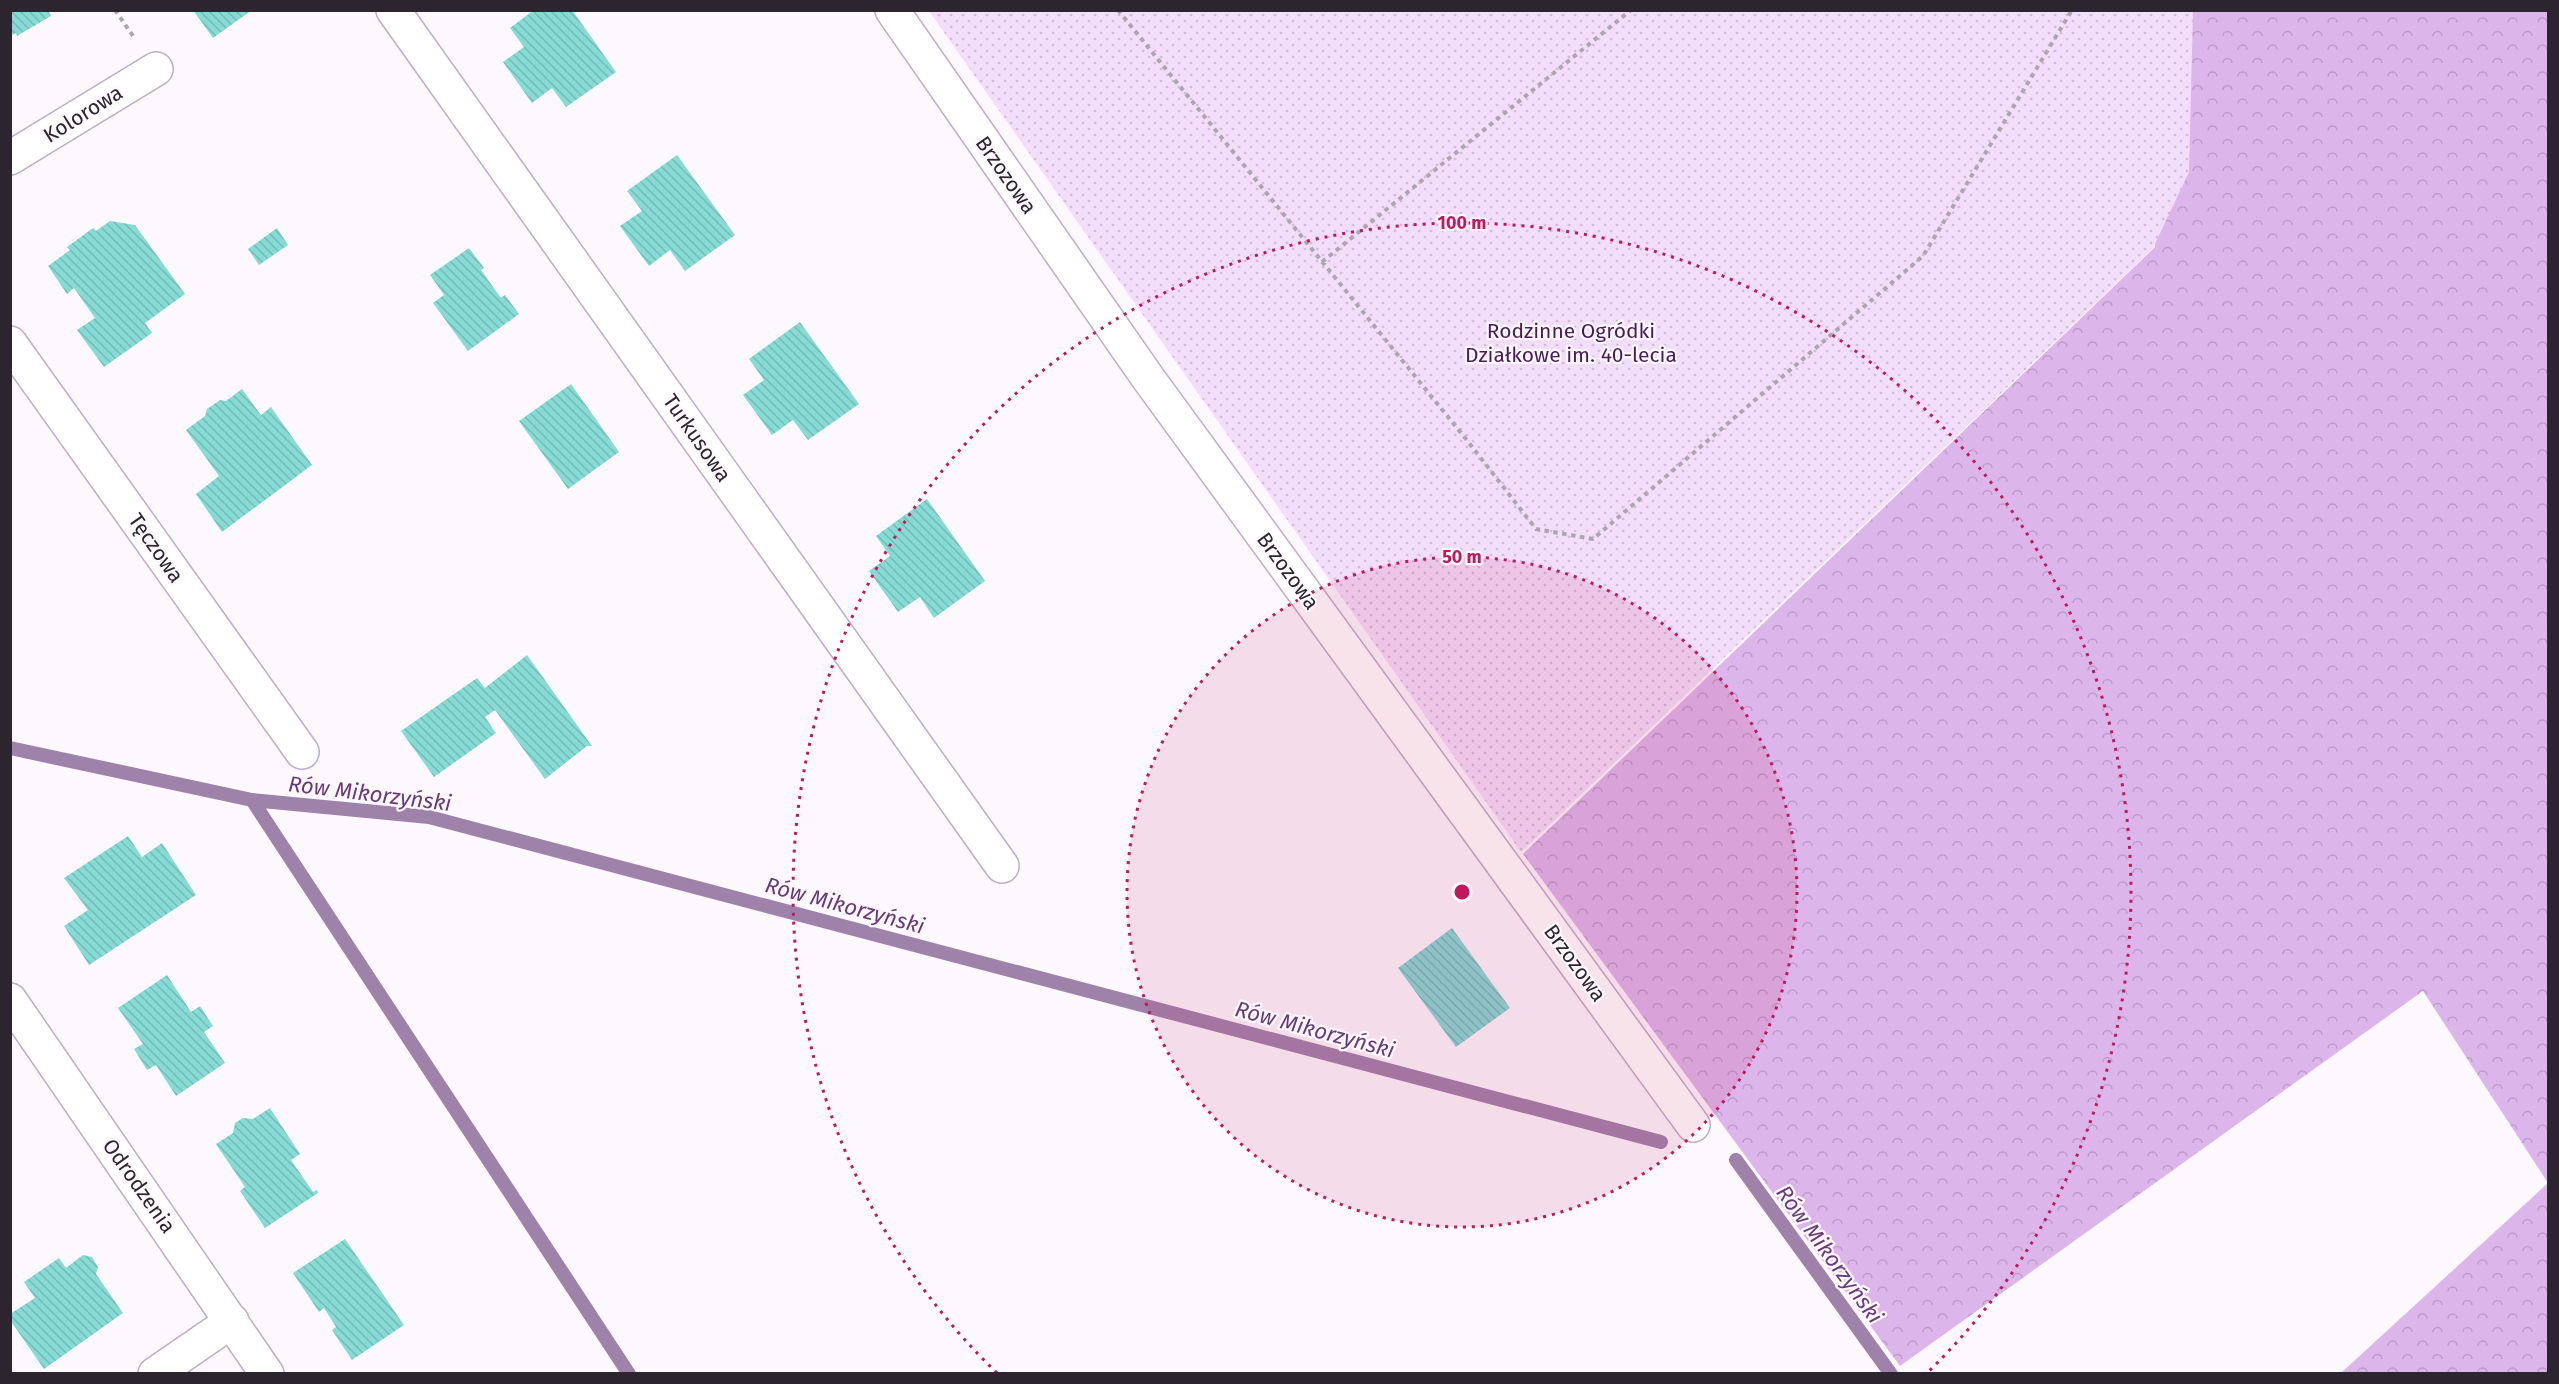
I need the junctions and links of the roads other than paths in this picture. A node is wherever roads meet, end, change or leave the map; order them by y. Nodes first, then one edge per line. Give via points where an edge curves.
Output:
1 (393, 10) edge
2 (892, 10) edge
3 (156, 69) dead end
4 (10, 158) edge
5 (10, 343) edge
6 (302, 752) dead end
7 (1002, 866) dead end
8 (10, 1000) edge
9 (1693, 1125) dead end
10 (232, 1321) junction
11 (155, 1374) edge
12 (267, 1374) edge

1 - 7 street, Turkusowa
2 - 9 street, Brzozowa via 1148,378
3 - 4 street, Kolorowa
5 - 6 street, Tęczowa
8 - 10 street, Odrodzenia
10 - 11 street
10 - 12 street, Odrodzenia

